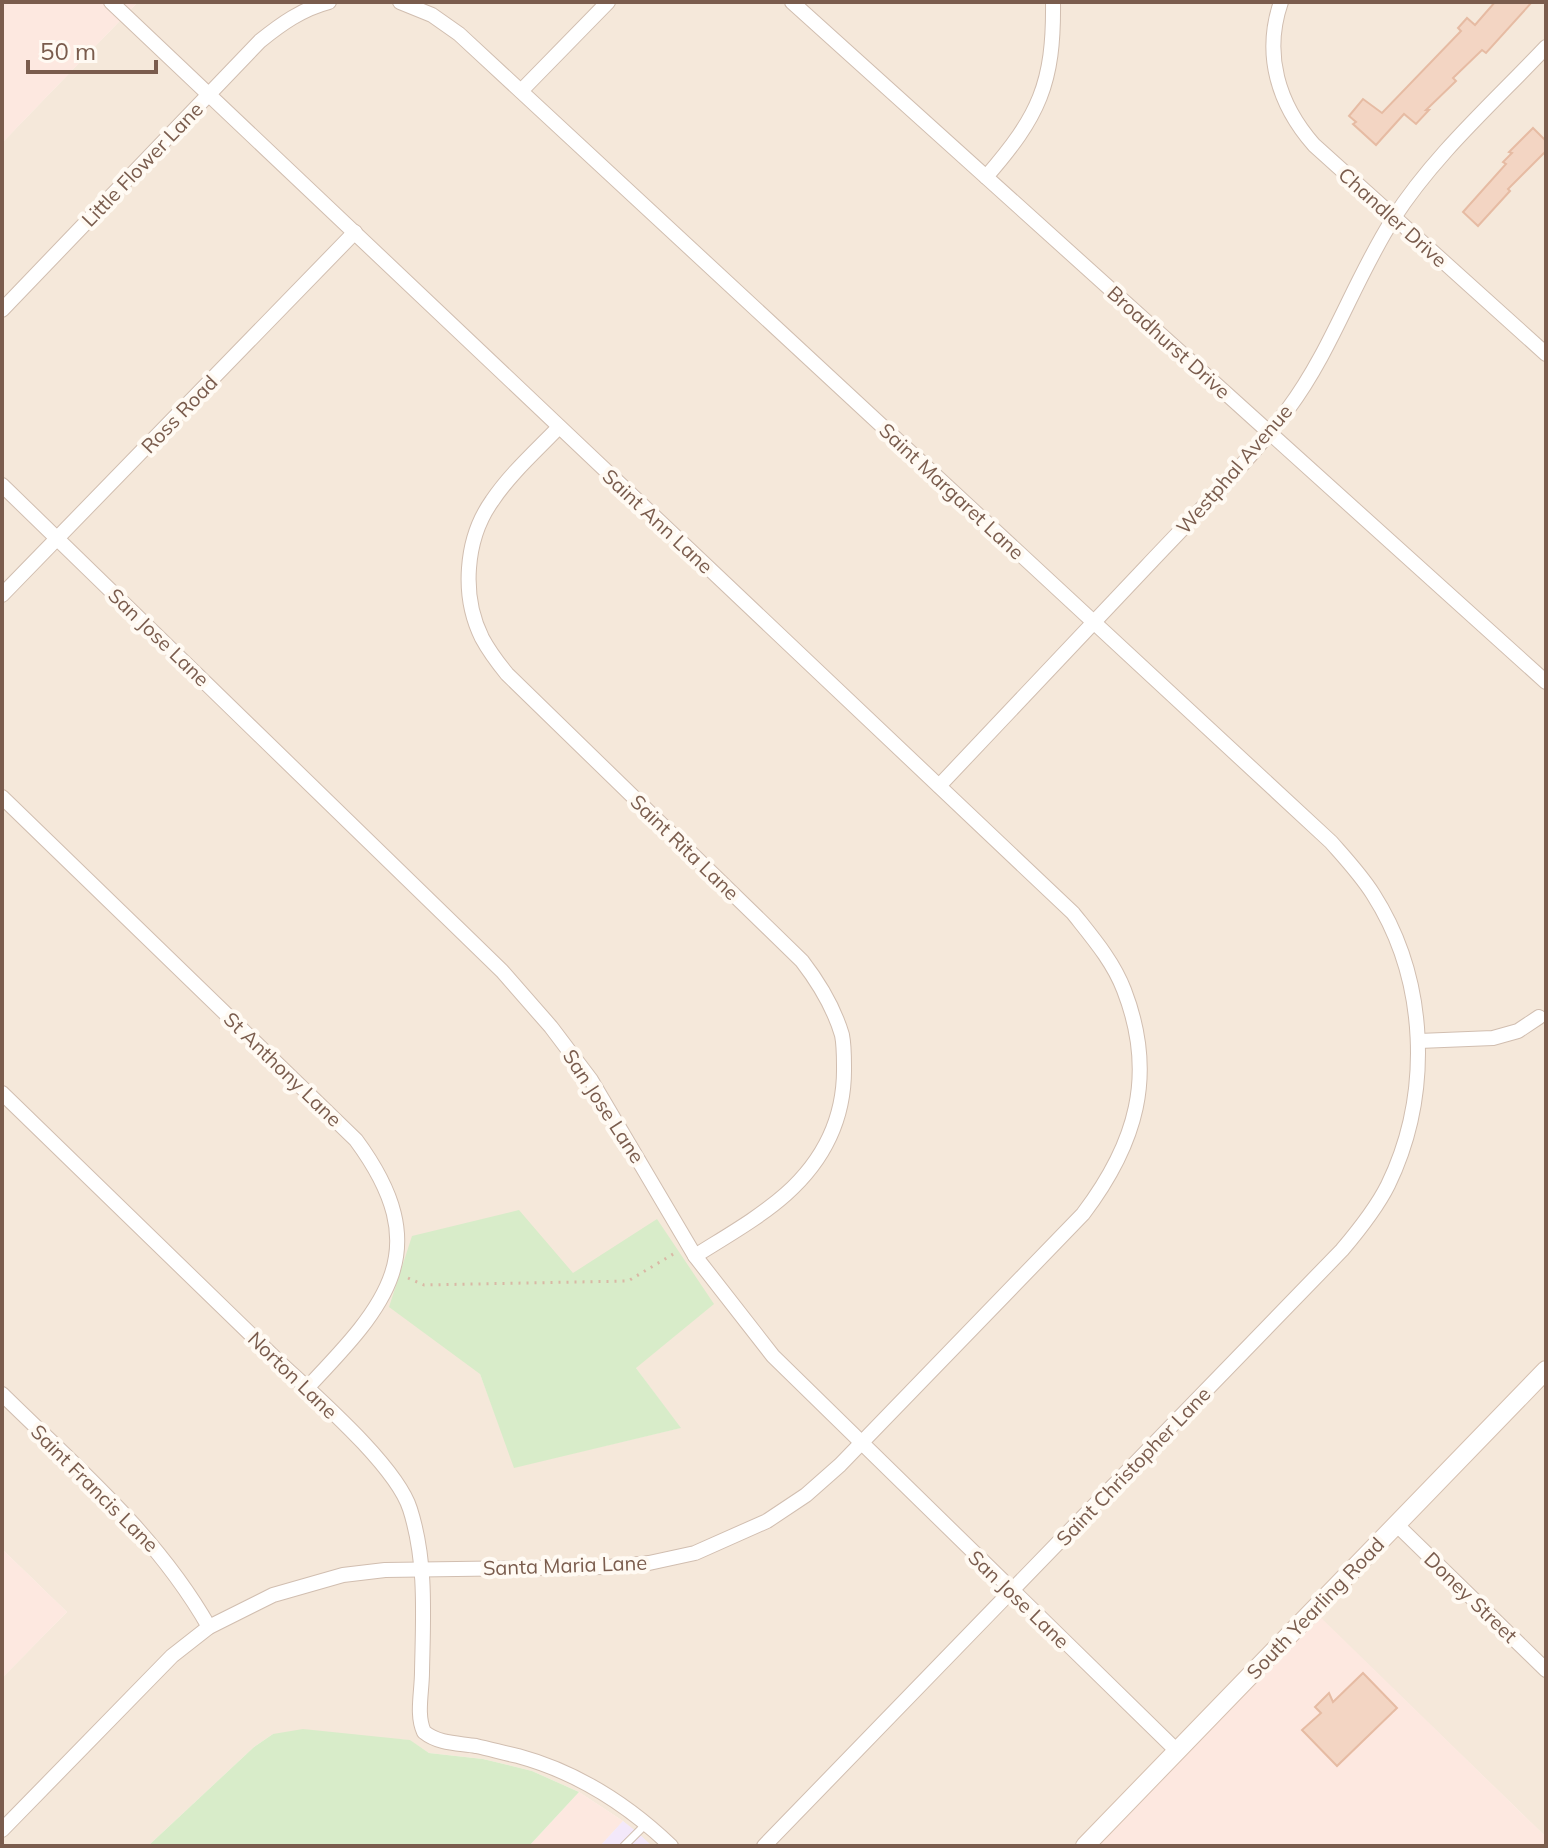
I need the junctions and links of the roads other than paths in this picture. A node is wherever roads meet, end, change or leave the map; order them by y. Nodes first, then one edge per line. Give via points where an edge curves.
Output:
1 (111, 2) edge
2 (401, 2) edge
3 (608, 2) edge
4 (792, 2) edge
5 (1053, 2) edge
6 (1281, 2) edge
7 (324, 3) edge
8 (1546, 47) edge
9 (521, 91) junction
10 (208, 94) junction
11 (986, 177) junction
12 (1394, 217) junction
13 (355, 232) junction
14 (2, 310) edge
15 (1546, 354) edge
16 (559, 427) junction
17 (1269, 433) junction
18 (2, 485) edge
19 (58, 539) junction
20 (2, 595) edge
21 (1094, 622) junction
22 (1546, 682) edge
23 (939, 786) junction
24 (2, 797) edge
25 (1539, 1017) dead end
26 (1419, 1041) junction
27 (1140, 1079) joint
28 (2, 1093) edge
29 (692, 1251) junction
30 (1546, 1370) edge
31 (307, 1388) junction
32 (2, 1394) edge
33 (860, 1443) junction
34 (1396, 1524) junction
35 (422, 1569) junction
36 (1011, 1591) junction
37 (209, 1627) junction
38 (1546, 1670) edge
39 (1177, 1751) junction
40 (647, 1823) junction
41 (2, 1830) edge
42 (1093, 1843) edge
43 (624, 1846) edge
44 (671, 1846) edge
45 (764, 1846) edge

1 - 10 street, Saint Ann Lane
2 - 9 street, Saint Margaret Lane via 446,25
3 - 9 street
4 - 11 street, Broadhurst Drive
5 - 11 street via 1054,36 1041,100
6 - 12 street, Chandler Drive via 1273,57 1297,126
7 - 10 street, Little Flower Lane via 281,24
8 - 12 street, Westphal Avenue via 1456,141
9 - 21 street, Saint Margaret Lane
10 - 13 street, Saint Ann Lane
10 - 14 street, Little Flower Lane
11 - 17 street, Broadhurst Drive
12 - 15 street, Chandler Drive
12 - 17 street, Westphal Avenue via 1333,338
13 - 16 street, Saint Ann Lane
13 - 19 street, Ross Road
16 - 23 street, Saint Ann Lane
16 - 29 street, Saint Rita Lane via 505,484 481,520 469,566 481,637 507,674 802,961 820,986 843,1038 842,1104 826,1146 784,1196
17 - 21 street, Westphal Avenue
17 - 22 street, Broadhurst Drive
18 - 19 street, San Jose Lane
19 - 20 street, Ross Road
19 - 29 street, San Jose Lane via 502,971 591,1080
21 - 23 street, Westphal Avenue
21 - 26 street, Saint Margaret Lane via 1354,867 1380,906 1401,954
23 - 27 street, Saint Ann Lane via 1073,913 1103,951 1124,989
24 - 31 street, St Anthony Lane via 356,1140 378,1170 392,1201 398,1237 393,1272 359,1334
25 - 26 street via 1518,1031 1493,1038
26 - 36 street, Saint Christopher Lane via 1409,1127 1387,1187 1368,1219
27 - 33 street, Santa Maria Lane via 1123,1151 1083,1214
28 - 31 street, Norton Lane
29 - 33 street, San Jose Lane via 773,1356
30 - 34 street, South Yearling Road
31 - 35 street, Norton Lane via 394,1481 410,1507
32 - 37 street, Saint Francis Lane via 134,1523
33 - 35 street, Santa Maria Lane via 806,1495 767,1521 695,1553 608,1567
33 - 36 street, San Jose Lane
34 - 38 street, Doney Street
34 - 39 street, South Yearling Road
35 - 37 street, Santa Maria Lane via 343,1575 304,1585
35 - 40 street, Norton Lane via 424,1732 438,1741 552,1767 581,1779
36 - 39 street, San Jose Lane
36 - 45 street, Saint Christopher Lane
37 - 41 street, Santa Maria Lane via 138,1688
39 - 42 street, South Yearling Road
40 - 43 lane
40 - 44 street

